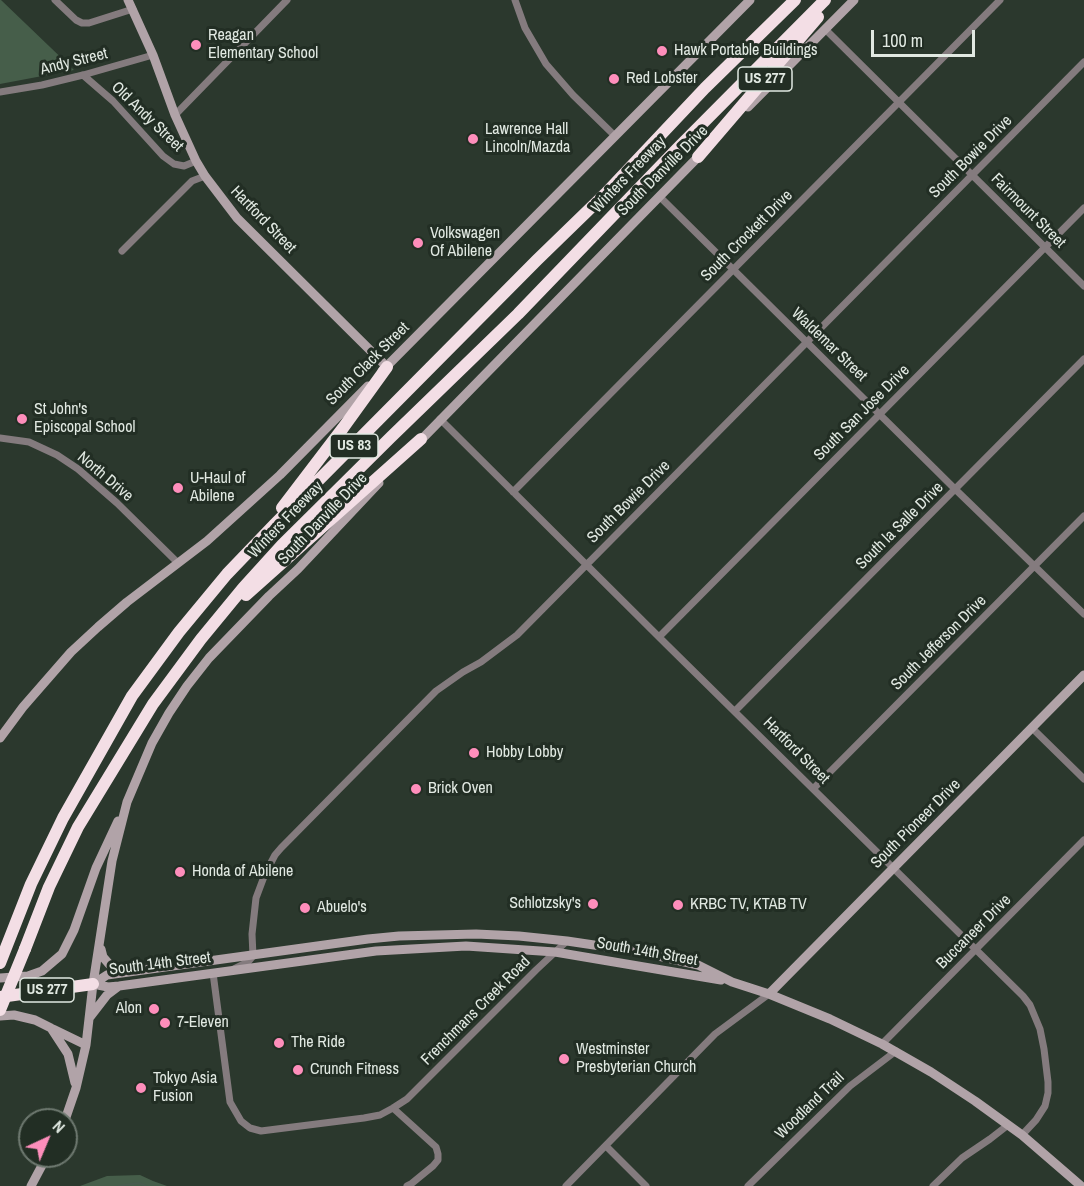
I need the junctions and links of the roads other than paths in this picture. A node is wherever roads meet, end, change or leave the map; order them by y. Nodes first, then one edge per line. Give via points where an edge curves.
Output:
1 (55, 0) edge
2 (128, 0) edge
3 (287, 0) edge
4 (515, 0) edge
5 (750, 0) edge
6 (795, 0) edge
7 (825, 0) edge
8 (833, 0) edge
9 (854, 0) edge
10 (1000, 0) edge
11 (133, 9) junction
12 (825, 29) junction
13 (153, 55) junction
14 (1084, 62) edge
15 (82, 75) junction
16 (0, 92) edge
17 (899, 102) junction
18 (175, 115) junction
19 (615, 136) junction
20 (698, 157) junction
21 (196, 161) junction
22 (972, 174) junction
23 (205, 176) junction
24 (659, 196) junction
25 (1084, 208) edge
26 (1045, 247) junction
27 (122, 251) dead end
28 (733, 270) junction
29 (1084, 286) edge
30 (807, 343) junction
31 (1084, 359) edge
32 (387, 367) junction
33 (880, 414) junction
34 (440, 419) junction
35 (0, 438) edge
36 (421, 439) junction
37 (955, 489) junction
38 (513, 492) junction
39 (1084, 516) edge
40 (178, 563) junction
41 (587, 564) junction
42 (1034, 566) junction
43 (219, 584) junction
44 (1084, 614) edge
45 (210, 628) junction
46 (659, 637) junction
47 (1084, 675) edge
48 (735, 711) junction
49 (1032, 728) junction
50 (0, 738) edge
51 (1084, 779) edge
52 (813, 789) junction
53 (126, 802) junction
54 (1084, 840) edge
55 (893, 868) junction
56 (567, 941) junction
57 (100, 945) junction
58 (976, 949) junction
59 (555, 952) junction
60 (253, 956) junction
61 (1, 960) edge
62 (698, 965) junction
63 (232, 970) junction
64 (129, 972) junction
65 (213, 973) junction
66 (687, 975) junction
67 (0, 978) edge
68 (732, 982) junction
69 (93, 984) junction
70 (119, 986) junction
71 (769, 994) junction
72 (0, 997) edge
73 (0, 1010) edge
74 (0, 1016) edge
75 (90, 1017) junction
76 (51, 1028) junction
77 (882, 1044) junction
78 (86, 1045) junction
79 (896, 1052) junction
80 (76, 1088) junction
81 (69, 1108) edge
82 (393, 1108) junction
83 (1008, 1125) junction
84 (1022, 1135) junction
85 (606, 1146) junction
86 (41, 1168) edge
87 (31, 1186) edge
88 (407, 1186) edge
89 (566, 1186) edge
90 (646, 1186) edge
91 (748, 1186) edge
92 (933, 1186) edge
93 (1081, 1186) edge

1 - 11 street via 82,23
2 - 11 main road, Hartford Street
3 - 18 street
4 - 19 street via 525,28 546,64
5 - 19 main road, South Clack Street
6 - 43 highway, Winters Freeway / US 83
7 - 45 highway, Winters Freeway / US 83 via 518,314 282,545
8 - 20 highway, US 277
9 - 12 main road, South Danville Drive
10 - 17 street, South Crockett Drive
11 - 13 main road, Hartford Street
12 - 17 street, Fairmount Street
12 - 20 main road, South Danville Drive
13 - 15 street, Andy Street
13 - 18 main road, Hartford Street
14 - 22 street, South Bowie Drive
15 - 16 street, Andy Street
15 - 21 street, Old Andy Street via 113,101 163,156 184,166
17 - 22 street, Fairmount Street
17 - 28 street, South Crockett Drive
18 - 21 main road, Hartford Street
19 - 32 main road, South Clack Street
20 - 24 main road, South Danville Drive / US 277
21 - 23 main road, Hartford Street
22 - 26 street, Fairmount Street
22 - 30 street, South Bowie Drive
23 - 27 street via 192,181
23 - 32 main road, Hartford Street via 237,218
24 - 28 street, Waldemar Street
24 - 34 main road, South Danville Drive / US 277
25 - 26 street, South San Jose Drive
26 - 29 street, Fairmount Street
26 - 33 street, South San Jose Drive
28 - 30 street, Waldemar Street
28 - 38 street, South Crockett Drive
30 - 33 street, Waldemar Street
30 - 41 street, South Bowie Drive
31 - 37 street, South la Salle Drive
32 - 40 main road, South Clack Street via 280,475
32 - 43 highway via 283,508
33 - 37 street, Waldemar Street
33 - 46 street, South San Jose Drive
34 - 36 main road, South Danville Drive / US 277
34 - 38 street, Hartford Street
35 - 40 street, North Drive via 29,442 78,469
36 - 45 highway
36 - 53 main road, South Danville Drive / US 277 via 209,658 169,713
37 - 42 street, Waldemar Street
37 - 48 street, South la Salle Drive
38 - 41 street, Hartford Street
39 - 42 street, South Jefferson Drive
40 - 50 main road, South Clack Street via 71,652
41 - 46 street, Hartford Street
41 - 60 street, South Bowie Drive via 517,636 436,691 281,848 256,897
42 - 44 street, Waldemar Street
42 - 52 street, South Jefferson Drive
43 - 61 highway, Winters Freeway / US 83 via 132,696 63,818
45 - 73 highway, Winters Freeway / US 83, bridge via 153,704 78,827 49,887
46 - 48 street, Hartford Street
47 - 49 main road, South Pioneer Drive
48 - 52 street, Hartford Street
49 - 51 street
49 - 55 main road, South Pioneer Drive
52 - 55 street, Hartford Street
53 - 57 main road, South Danville Drive / US 277 via 112,861
53 - 67 main road via 62,954 42,971
54 - 58 street, Buccaneer Drive
55 - 58 street, Hartford Street
55 - 71 main road, South Pioneer Drive
56 - 59 street, Frenchmans Creek Road
56 - 60 main road, South 14th Street via 476,934 399,936
56 - 62 main road, South 14th Street
57 - 64 main road via 109,964
57 - 69 main road, South Danville Drive / US 277
58 - 77 street, Buccaneer Drive
58 - 84 street, Hartford Street via 1023,996 1040,1029 1048,1093 1036,1120
59 - 63 main road, South 14th Street via 466,946 376,951
59 - 66 main road, South 14th Street
59 - 82 street, Frenchmans Creek Road via 407,1099
60 - 63 street
60 - 64 main road, South 14th Street
62 - 66 main road
62 - 68 main road, South 14th Street
63 - 65 main road, South 14th Street
64 - 69 main road, South 14th Street via 107,975
65 - 70 main road, South 14th Street
65 - 82 street, Frenchmans Creek Road via 230,1102 250,1128 261,1131 364,1118
66 - 68 main road, South 14th Street
68 - 71 main road, South 14th Street
69 - 70 main road, South 14th Street
69 - 72 highway, US 277
69 - 75 main road, South Danville Drive
70 - 75 main road
71 - 77 main road, South 14th Street
71 - 85 street via 715,1034
74 - 76 main road via 35,1020
75 - 78 main road, South Danville Drive
76 - 78 main road
76 - 80 main road via 68,1054
77 - 79 main road, South 14th Street
78 - 80 main road, South Danville Drive
79 - 83 main road, South 14th Street
79 - 91 street, Woodland Trail via 843,1091
80 - 81 main road, South Danville Drive
82 - 88 street via 436,1147 438,1154 433,1166
83 - 84 main road, South 14th Street
83 - 92 street via 962,1158
84 - 93 main road, South 14th Street
85 - 89 street
85 - 90 street
86 - 87 main road

